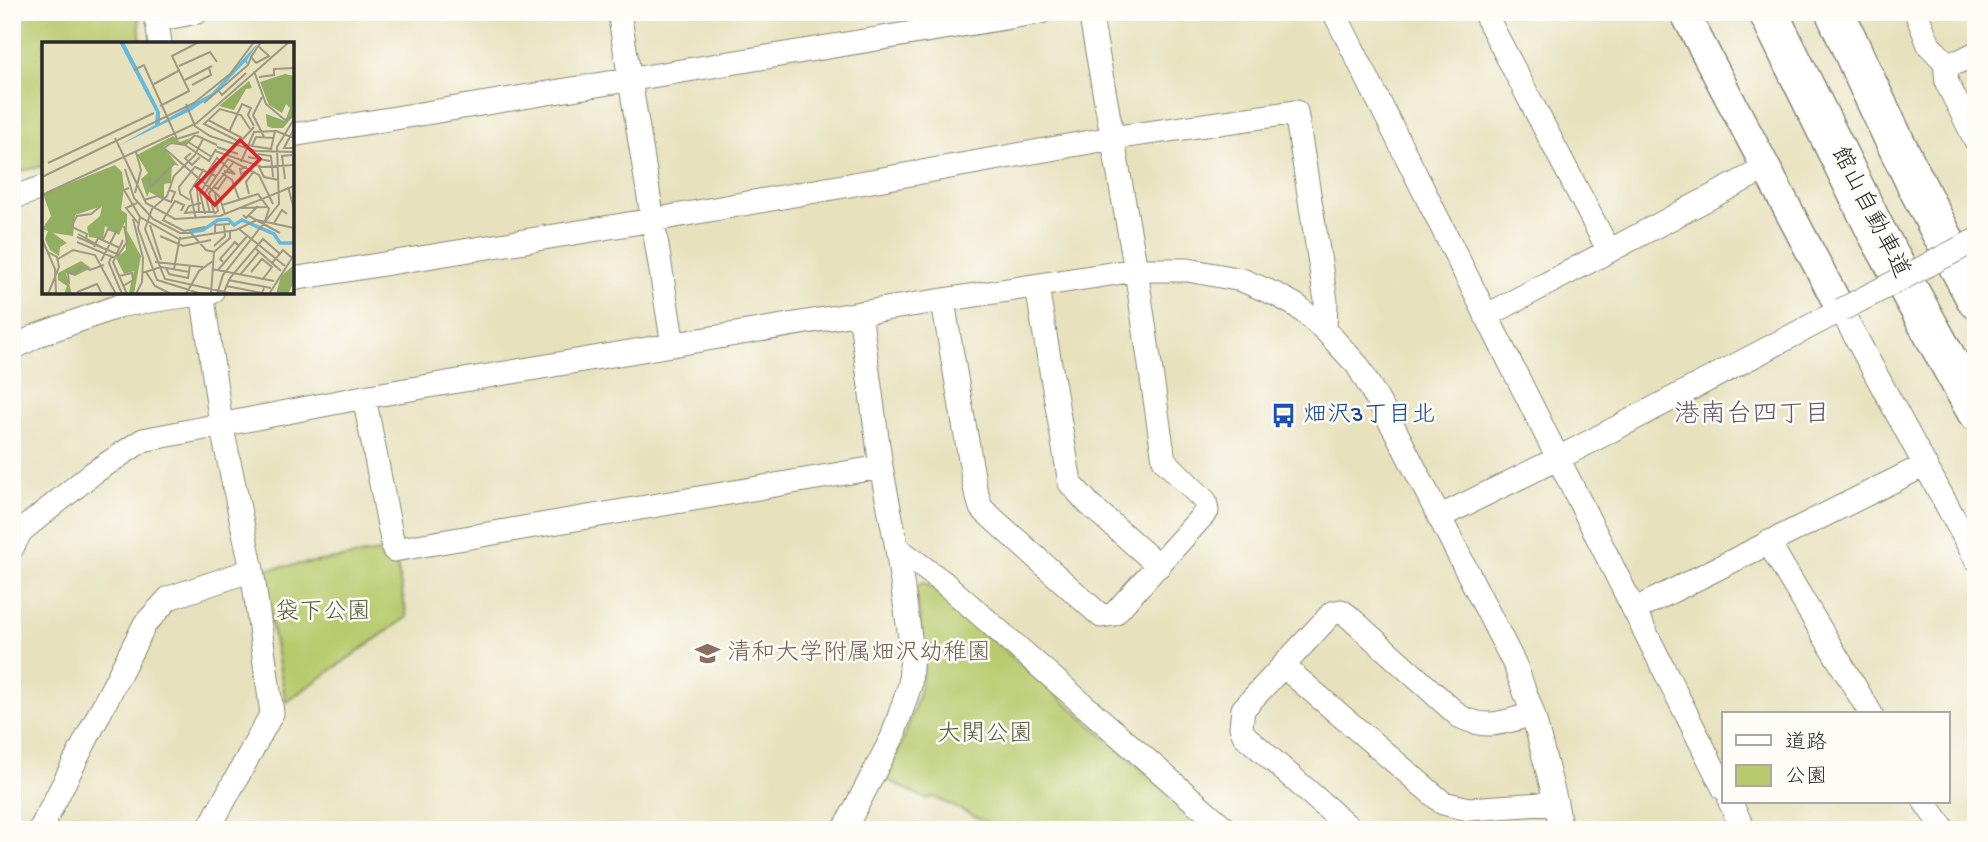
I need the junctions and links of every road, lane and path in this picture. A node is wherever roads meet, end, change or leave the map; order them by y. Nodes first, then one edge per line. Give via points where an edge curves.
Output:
1 (197, 12) edge
2 (619, 12) edge
3 (1041, 12) edge
4 (1090, 12) edge
5 (1334, 12) edge
6 (1484, 12) edge
7 (1684, 12) edge
8 (1768, 12) edge
9 (1835, 12) edge
10 (1916, 12) edge
11 (156, 16) edge
12 (160, 42) edge
13 (1976, 54) edge
14 (1945, 62) junction
15 (628, 79) junction
16 (294, 135) edge
17 (1112, 138) junction
18 (1976, 141) edge
19 (1765, 169) junction
20 (42, 188) edge
21 (12, 198) edge
22 (653, 220) junction
23 (1976, 240) edge
24 (1609, 251) junction
25 (1136, 271) junction
26 (294, 279) edge
27 (1037, 287) junction
28 (198, 294) edge
29 (205, 294) edge
30 (1976, 299) edge
31 (943, 302) junction
32 (1840, 310) junction
33 (859, 313) junction
34 (1486, 316) junction
35 (1325, 330) junction
36 (673, 345) junction
37 (12, 349) edge
38 (364, 397) junction
39 (1976, 411) edge
40 (221, 424) junction
41 (1557, 459) junction
42 (1926, 465) junction
43 (881, 467) junction
44 (1439, 517) junction
45 (1768, 542) junction
46 (12, 548) edge
47 (897, 548) junction
48 (1976, 559) edge
49 (1158, 566) junction
50 (252, 570) junction
51 (1634, 610) junction
52 (1283, 666) junction
53 (1870, 712) edge
54 (1533, 714) junction
55 (1722, 785) edge
56 (1556, 803) junction
57 (1731, 804) edge
58 (1926, 804) edge
59 (40, 830) edge
60 (208, 830) edge
61 (844, 830) edge
62 (1227, 830) edge
63 (1352, 830) edge
64 (1561, 830) edge
65 (1744, 830) edge
66 (1944, 830) edge

1 - 11 street
2 - 15 street
3 - 15 street
4 - 17 street
5 - 34 street
6 - 24 street
7 - 19 street
8 - 39 highway, 館山自動車道 via 1876,231
9 - 30 highway via 1938,230
10 - 14 street via 1929,45
11 - 12 street
13 - 14 street
14 - 18 street via 1947,83
15 - 16 street
15 - 22 street
17 - 22 street
17 - 25 street
17 - 35 street via 1296,113 1326,301
19 - 24 street
19 - 32 street
20 - 21 street
22 - 26 street
22 - 36 street
23 - 32 street, bridge
24 - 34 street
25 - 27 street
25 - 35 street via 1188,270 1242,280 1297,306
25 - 49 street via 1164,460 1205,501 1207,511
27 - 31 street
27 - 49 street via 1070,483
28 - 37 street via 122,305
29 - 40 street
31 - 33 street
31 - 49 street via 981,509 1101,616 1114,614
32 - 41 street
32 - 42 street
33 - 36 street
33 - 43 street
34 - 41 street
35 - 44 street via 1358,366
36 - 38 street
38 - 40 street
38 - 43 street via 394,550
40 - 46 street via 143,440 21,531
40 - 50 street
41 - 44 street
41 - 51 street
42 - 45 street
42 - 48 street
43 - 47 street
44 - 54 street via 1515,665
45 - 51 street
45 - 53 street
47 - 61 street via 912,651 910,685 892,737
47 - 62 street via 943,582
50 - 59 street via 169,598 145,624
50 - 60 street via 272,713
51 - 55 street
52 - 54 street via 1332,613 1341,611 1469,722 1490,726
52 - 56 street via 1443,803 1469,809
52 - 63 street via 1244,709 1244,735
54 - 56 street
56 - 64 street
57 - 65 street
58 - 66 street

